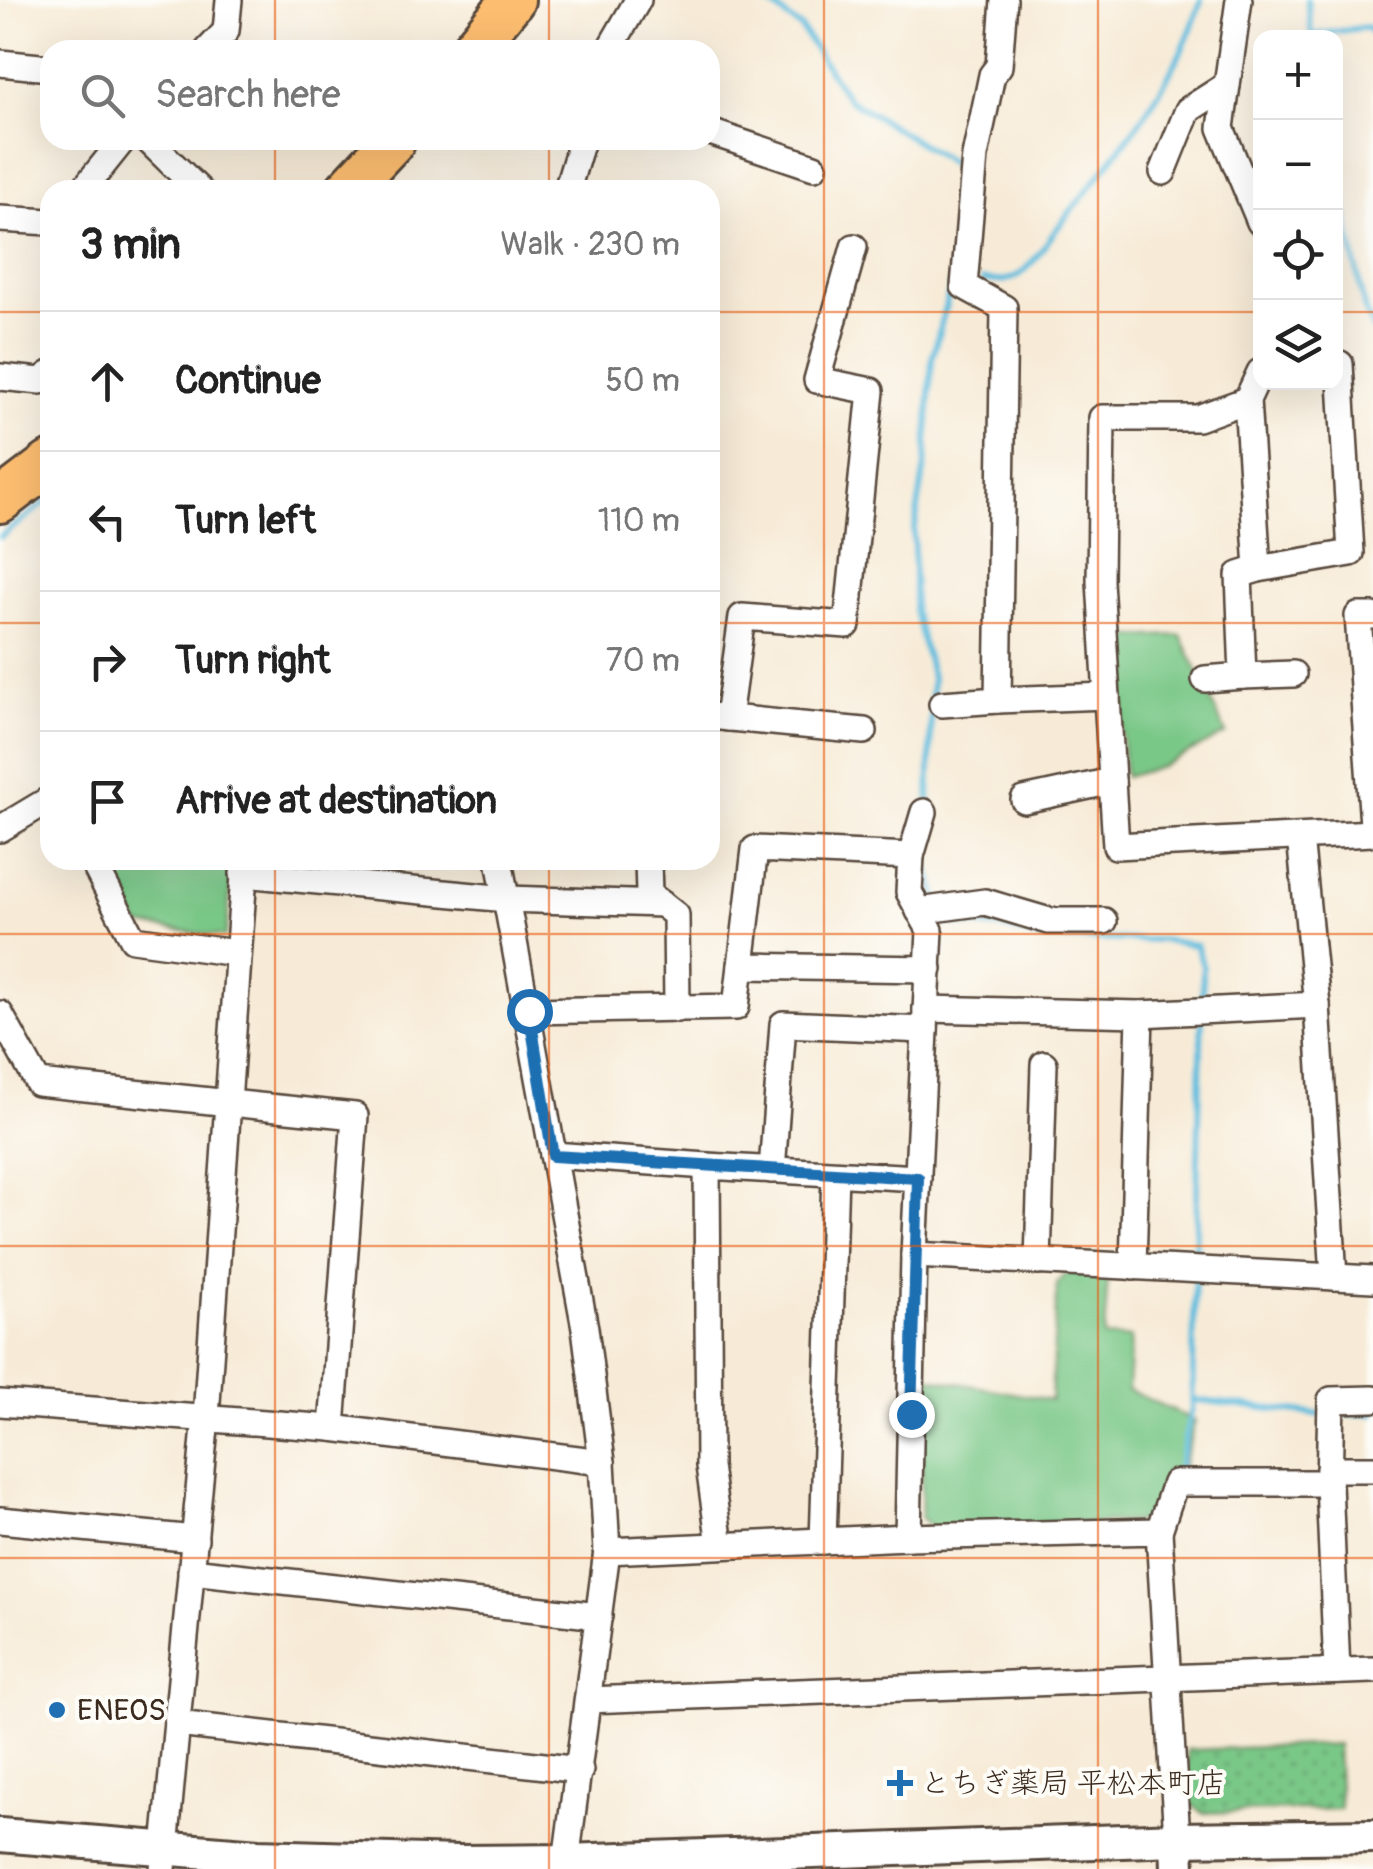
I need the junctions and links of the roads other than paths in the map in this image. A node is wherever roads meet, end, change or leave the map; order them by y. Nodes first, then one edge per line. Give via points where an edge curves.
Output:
1 (229, 0) edge
2 (513, 0) edge
3 (638, 0) edge
4 (1004, 0) edge
5 (1240, 0) edge
6 (217, 40) edge
7 (480, 40) edge
8 (614, 40) edge
9 (0, 63) edge
10 (40, 67) edge
11 (1227, 86) junction
12 (720, 135) edge
13 (114, 150) edge
14 (158, 150) edge
15 (385, 150) edge
16 (579, 150) edge
17 (814, 167) dead end
18 (1162, 172) dead end
19 (88, 180) edge
20 (189, 180) edge
21 (356, 180) edge
22 (570, 180) edge
23 (1255, 210) edge
24 (0, 219) edge
25 (40, 221) edge
26 (854, 246) dead end
27 (0, 378) edge
28 (40, 381) edge
29 (1253, 388) edge
30 (1341, 390) edge
31 (1248, 400) junction
32 (40, 470) edge
33 (0, 501) edge
34 (1258, 569) junction
35 (1373, 616) edge
36 (1293, 674) dead end
37 (1244, 676) junction
38 (1205, 679) dead end
39 (1107, 696) junction
40 (998, 700) junction
41 (942, 704) dead end
42 (720, 713) edge
43 (720, 717) edge
44 (864, 731) dead end
45 (1370, 735) edge
46 (1112, 781) junction
47 (1024, 800) dead end
48 (40, 805) edge
49 (924, 812) dead end
50 (1373, 825) edge
51 (0, 829) edge
52 (1373, 834) edge
53 (1300, 837) junction
54 (911, 856) junction
55 (97, 870) edge
56 (244, 870) edge
57 (269, 870) edge
58 (501, 870) edge
59 (648, 870) edge
60 (507, 899) junction
61 (662, 904) junction
62 (919, 910) junction
63 (1104, 921) dead end
64 (236, 953) junction
65 (741, 966) junction
66 (928, 969) junction
67 (1317, 1005) junction
68 (677, 1009) junction
69 (529, 1011) junction
70 (0, 1014) edge
71 (1140, 1014) junction
72 (926, 1020) junction
73 (1044, 1064) dead end
74 (227, 1100) junction
75 (553, 1156) junction
76 (708, 1166) junction
77 (772, 1170) junction
78 (835, 1174) junction
79 (918, 1178) junction
80 (914, 1255) junction
81 (1038, 1262) junction
82 (1133, 1267) junction
83 (1334, 1277) junction
84 (1373, 1279) edge
85 (1373, 1399) edge
86 (0, 1403) edge
87 (206, 1417) junction
88 (332, 1428) junction
89 (602, 1462) junction
90 (1373, 1469) edge
91 (1329, 1476) junction
92 (0, 1520) edge
93 (1159, 1530) junction
94 (908, 1537) junction
95 (194, 1539) junction
96 (822, 1541) junction
97 (720, 1545) junction
98 (607, 1551) junction
99 (192, 1572) junction
100 (598, 1616) junction
101 (1373, 1670) edge
102 (1337, 1671) junction
103 (1166, 1678) junction
104 (588, 1700) junction
105 (177, 1724) junction
106 (580, 1770) junction
107 (0, 1836) edge
108 (1373, 1836) edge
109 (1177, 1854) edge
110 (164, 1859) edge
111 (754, 1862) edge
112 (566, 1865) edge

1 - 6 street via 226,31
2 - 7 highway
3 - 8 street
4 - 40 street via 998,66 975,156 964,286 1004,308
5 - 11 street
9 - 10 street
11 - 18 street via 1188,110
11 - 23 street via 1221,128
12 - 17 street
13 - 19 street
14 - 20 street
15 - 21 highway
16 - 22 street
24 - 25 street
26 - 42 street via 816,380 870,391 847,625 742,618
27 - 28 street
29 - 31 street
30 - 34 street via 1350,553
31 - 34 street
31 - 39 street via 1198,418 1102,418
32 - 33 highway
34 - 37 street via 1239,575
35 - 45 street via 1358,616
36 - 37 street
37 - 38 street
39 - 40 street
39 - 46 street
40 - 41 street
43 - 44 street
45 - 50 street
46 - 47 street
46 - 53 street via 1116,846
48 - 51 street
49 - 54 street
52 - 53 street
53 - 67 street
54 - 62 street via 909,892
54 - 65 street via 754,849
55 - 64 street via 133,939
56 - 64 street
57 - 60 street
58 - 60 street
59 - 61 street via 649,894
60 - 61 street
60 - 69 street
61 - 68 street via 676,914
62 - 63 street via 985,902 1050,920
62 - 66 street via 930,930
64 - 74 street
65 - 66 street
65 - 68 street via 736,1008
66 - 72 street
67 - 71 street
67 - 83 street
68 - 69 street
69 - 75 street
70 - 74 street via 38,1082
71 - 72 street
71 - 82 street
72 - 77 street via 783,1024
72 - 79 street
73 - 81 street
74 - 87 street
74 - 88 street via 356,1116
75 - 76 street
75 - 89 street
76 - 77 street
76 - 97 street via 709,1466
77 - 78 street
78 - 79 street
78 - 96 street
79 - 80 street
80 - 81 street
80 - 94 street
81 - 82 street
82 - 83 street
83 - 84 street
85 - 91 street via 1331,1400
86 - 87 street
87 - 88 street
87 - 95 street
88 - 89 street
89 - 98 street
90 - 91 street
91 - 93 street via 1175,1483
91 - 102 street
92 - 95 street
93 - 94 street
93 - 103 street
94 - 96 street
95 - 99 street
96 - 97 street
97 - 98 street
98 - 100 street
99 - 100 street
99 - 105 street
100 - 104 street
101 - 102 street
102 - 103 street
103 - 104 street
103 - 109 street
104 - 106 street
105 - 106 street
105 - 110 street
106 - 112 street
107 - 110 street
108 - 109 street
109 - 111 street
110 - 112 street
111 - 112 street

